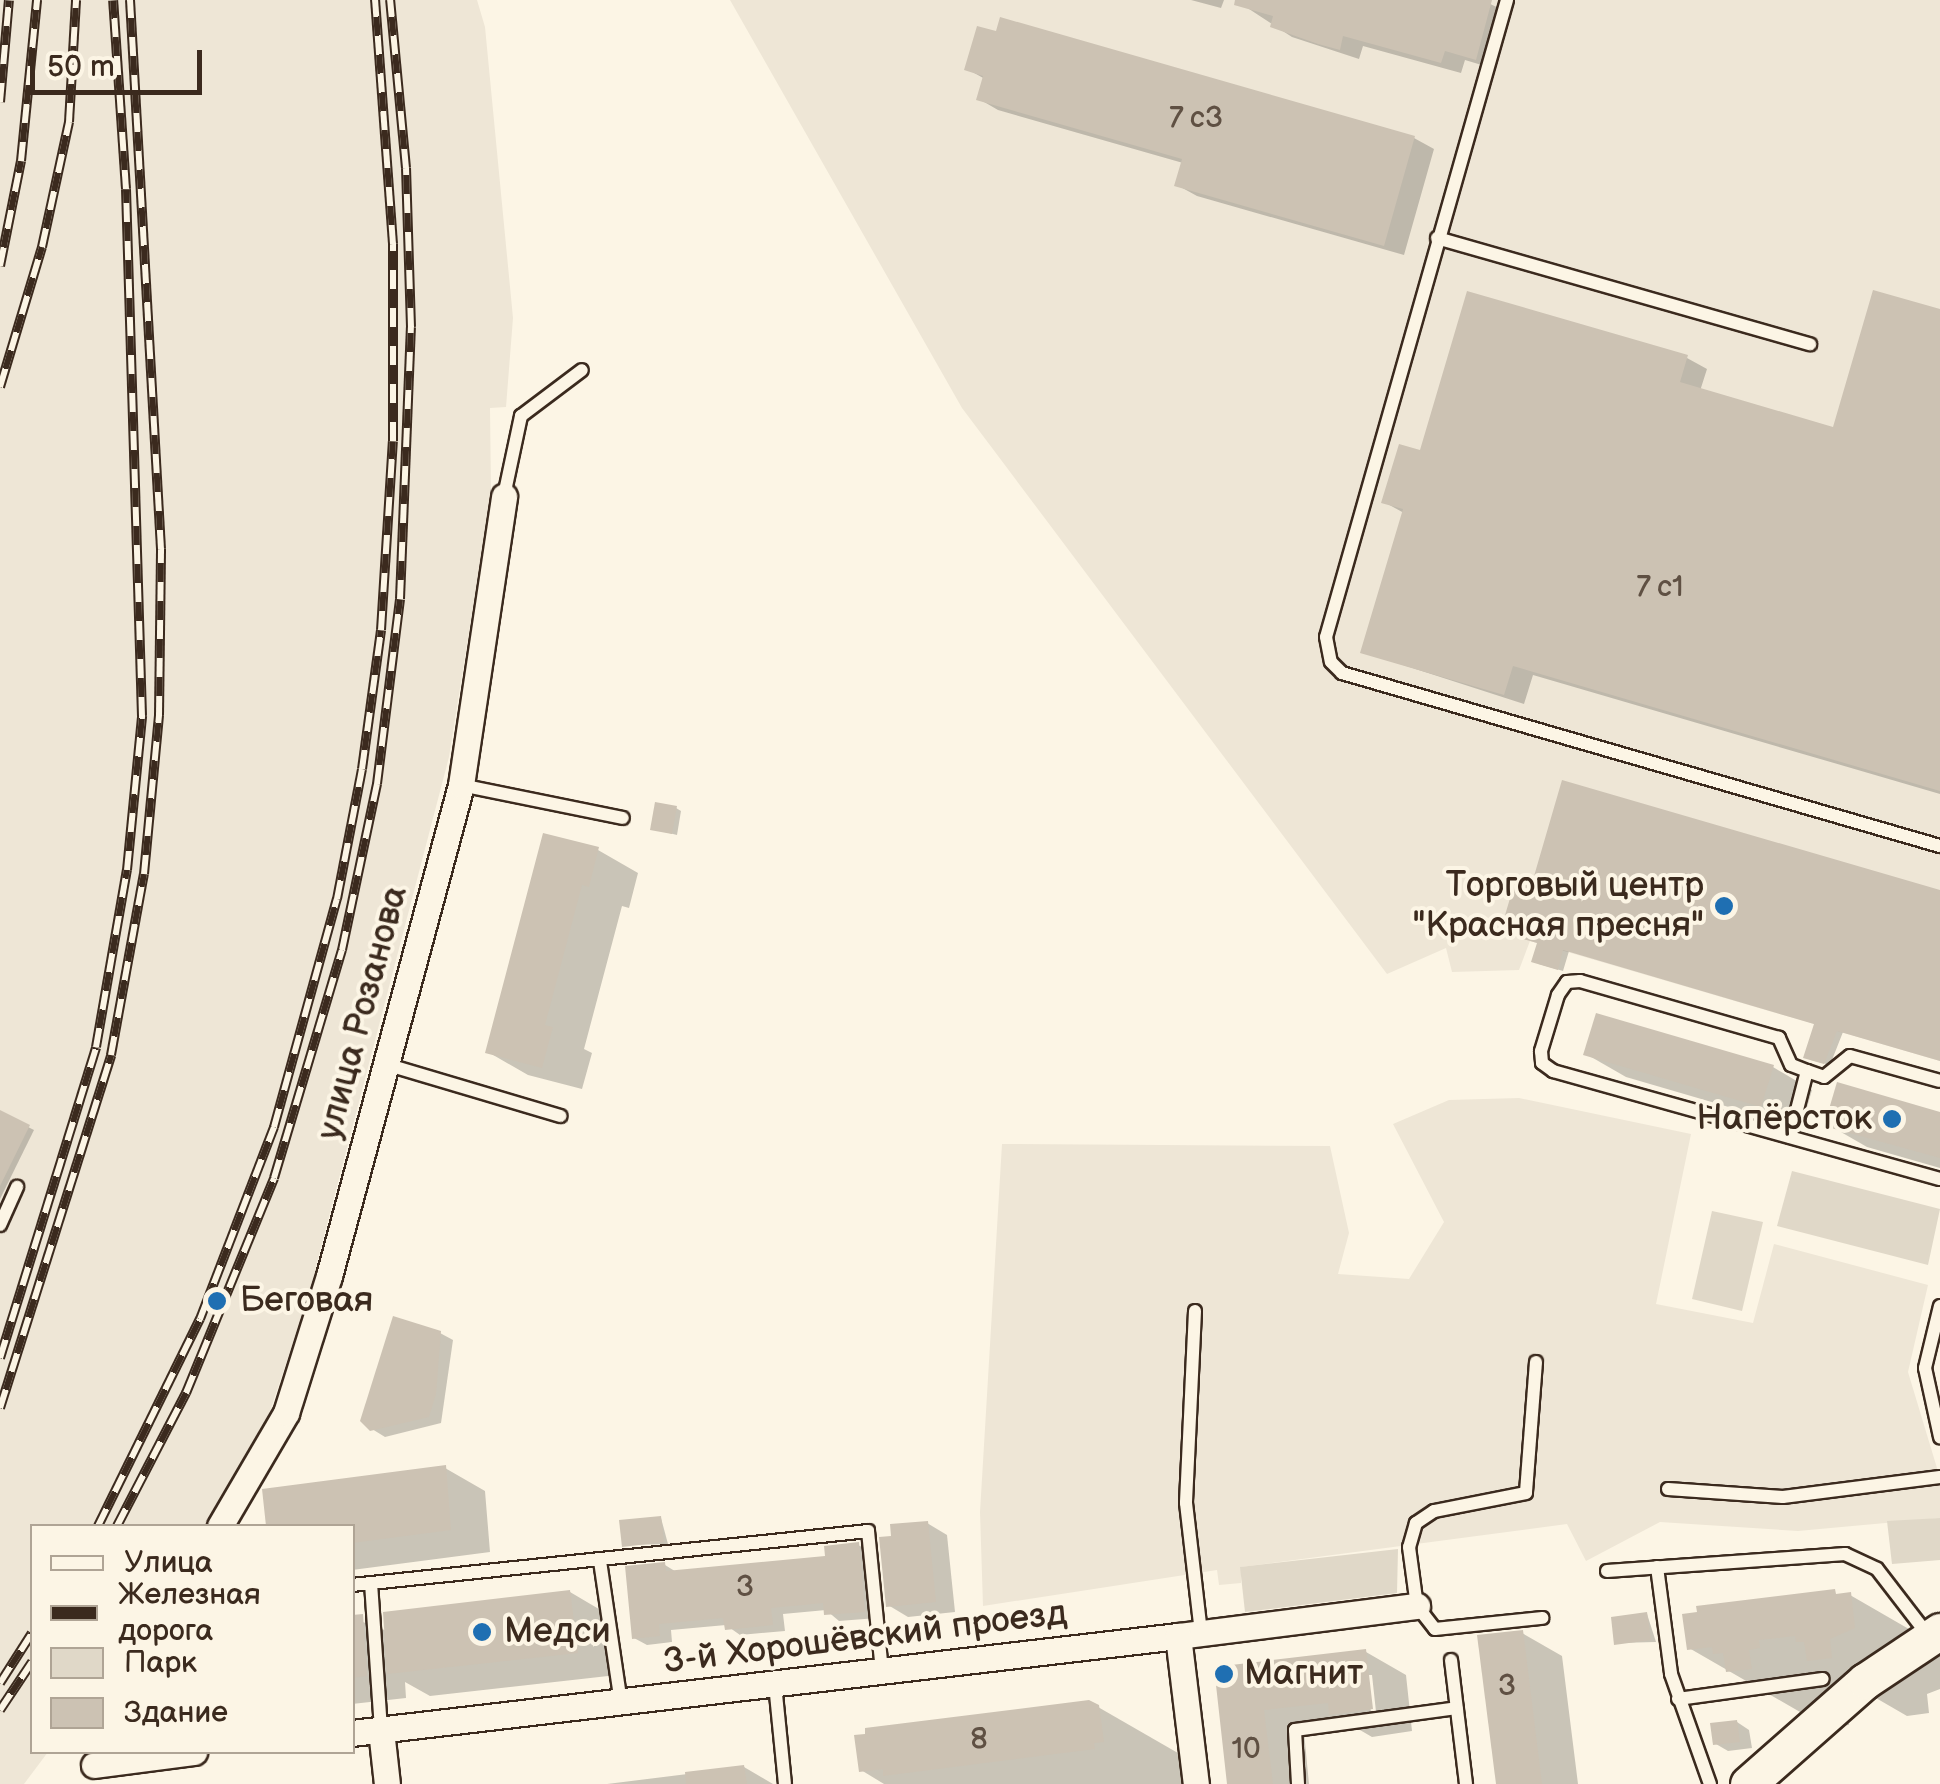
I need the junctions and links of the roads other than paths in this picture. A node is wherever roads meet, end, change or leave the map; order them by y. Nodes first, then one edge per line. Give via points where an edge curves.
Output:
1 (1507, 0) edge
2 (1438, 238) junction
3 (1810, 344) dead end
4 (582, 370) dead end
5 (504, 496) joint
6 (461, 785) junction
7 (623, 818) dead end
8 (1940, 846) edge
9 (385, 1064) junction
10 (1807, 1071) junction
11 (1940, 1081) edge
12 (560, 1116) dead end
13 (1790, 1137) junction
14 (1940, 1179) edge
15 (16, 1187) dead end
16 (0, 1224) edge
17 (1940, 1306) edge
18 (1194, 1311) dead end
19 (1536, 1362) dead end
20 (1940, 1437) edge
21 (1940, 1477) edge
22 (1668, 1489) dead end
23 (221, 1524) edge
24 (600, 1561) junction
25 (1657, 1567) junction
26 (1607, 1571) dead end
27 (371, 1583) junction
28 (355, 1585) edge
29 (1417, 1606) junction
30 (1542, 1618) dead end
31 (1935, 1634) edge
32 (1190, 1635) junction
33 (1451, 1660) dead end
34 (882, 1670) junction
35 (1823, 1680) dead end
36 (775, 1684) junction
37 (1678, 1700) junction
38 (621, 1703) junction
39 (1457, 1708) junction
40 (381, 1730) junction
41 (355, 1734) edge
42 (180, 1754) edge
43 (90, 1767) edge
44 (1190, 1783) edge
45 (387, 1784) edge
46 (785, 1784) edge
47 (1298, 1784) edge
48 (1466, 1784) edge
49 (1710, 1784) edge
50 (1748, 1784) edge

1 - 2 lane
2 - 3 lane
2 - 8 lane via 1326,636 1331,662 1342,673
4 - 5 lane via 522,416
5 - 6 street, улица Розанова
6 - 7 lane
6 - 9 street, улица Розанова
9 - 12 lane
9 - 23 street, улица Розанова via 286,1413
10 - 11 lane via 1824,1076 1850,1056
10 - 13 lane
10 - 13 lane via 1790,1065 1780,1038 1580,981 1567,982 1558,995 1542,1051 1542,1063 1553,1071
13 - 14 lane
15 - 16 lane
17 - 20 lane via 1925,1368
18 - 32 lane via 1186,1503
19 - 29 lane via 1526,1493 1452,1506 1416,1523 1410,1547
21 - 22 lane via 1783,1497
24 - 27 lane
24 - 34 lane via 868,1531
24 - 38 lane
25 - 26 lane
25 - 31 lane via 1844,1554 1878,1569
25 - 37 lane
27 - 28 lane
27 - 40 lane
29 - 30 lane via 1436,1629
29 - 32 street, 3-й Хорошёвский проезд
31 - 50 street via 1865,1680
32 - 34 street, 3-й Хорошёвский проезд
32 - 44 street
33 - 39 lane
34 - 36 street, 3-й Хорошёвский проезд
35 - 37 lane
36 - 38 street, 3-й Хорошёвский проезд
36 - 46 lane
37 - 49 lane
38 - 40 street, 3-й Хорошёвский проезд
39 - 47 lane via 1295,1730
39 - 48 lane
40 - 41 street, 3-й Хорошёвский проезд
40 - 45 street
42 - 43 street

